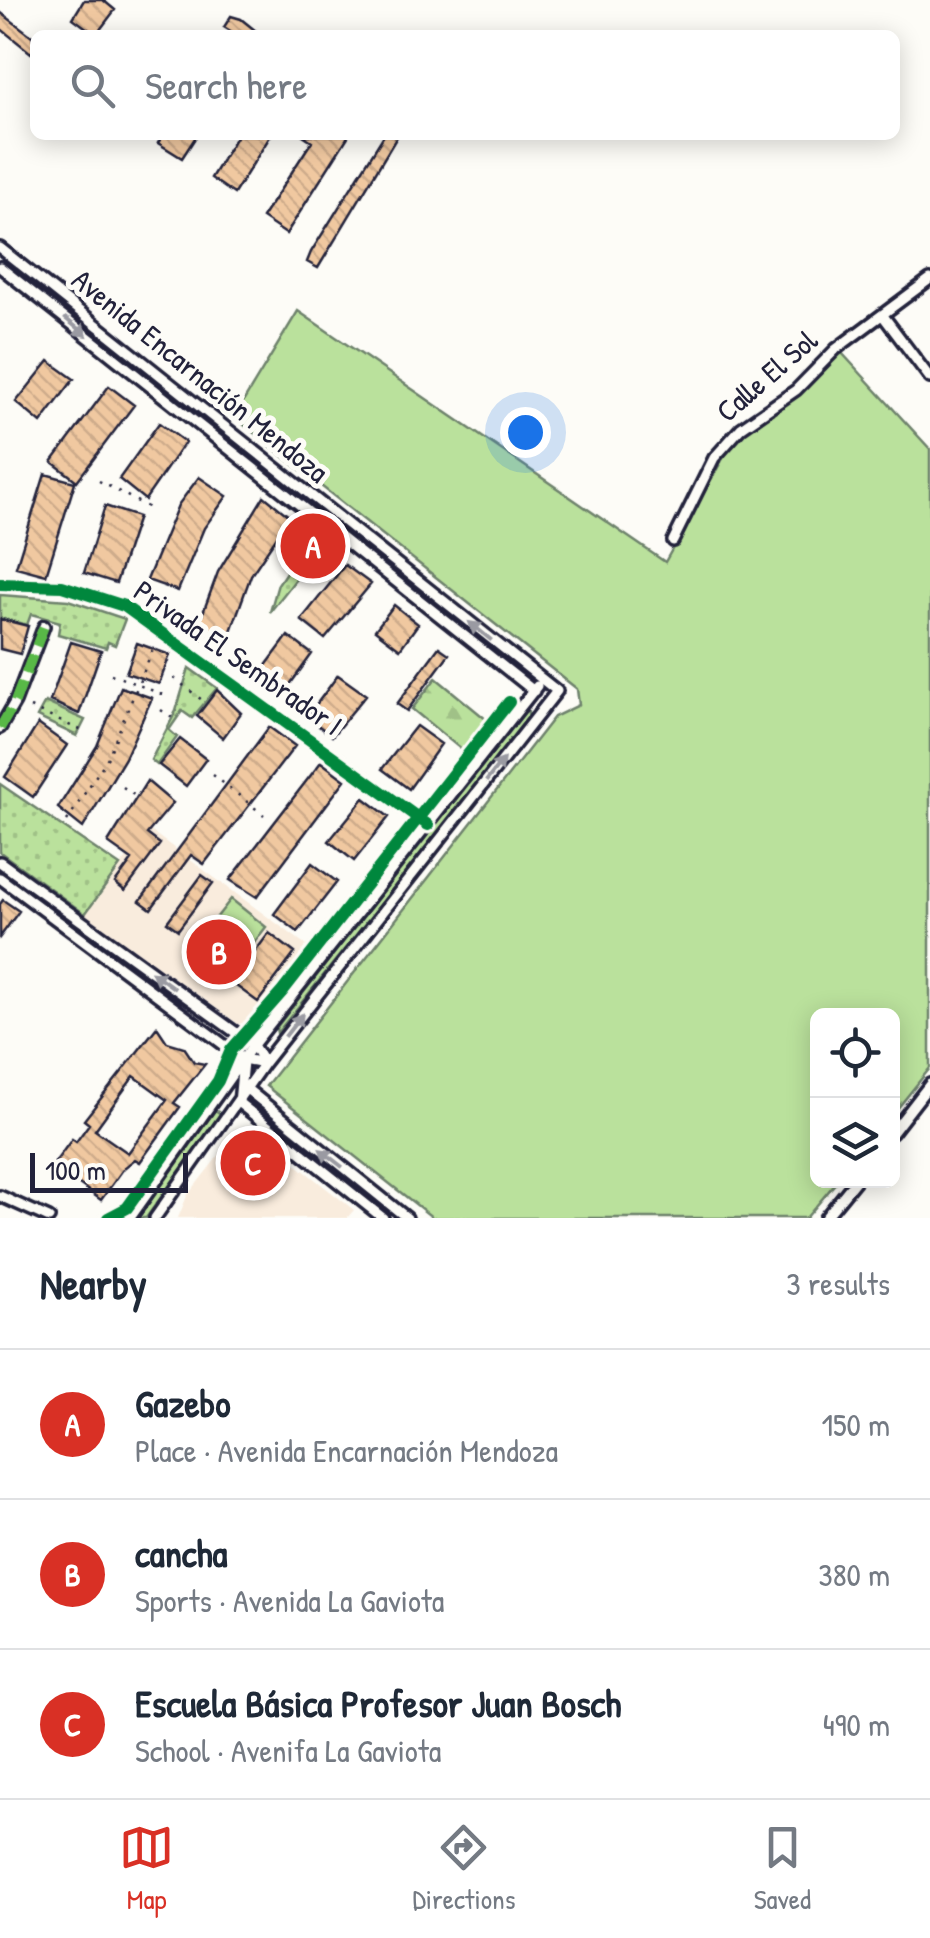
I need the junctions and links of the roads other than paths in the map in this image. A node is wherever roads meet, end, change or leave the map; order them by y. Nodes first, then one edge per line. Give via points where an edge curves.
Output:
1 (0, 248) edge
2 (0, 266) edge
3 (930, 279) edge
4 (884, 317) junction
5 (930, 378) edge
6 (672, 541) dead end
7 (0, 584) edge
8 (44, 626) dead end
9 (542, 680) junction
10 (534, 691) junction
11 (0, 728) edge
12 (428, 824) junction
13 (0, 862) edge
14 (0, 878) edge
15 (253, 1045) junction
16 (243, 1059) junction
17 (264, 1063) junction
18 (930, 1084) edge
19 (248, 1090) junction
20 (239, 1103) junction
21 (900, 1123) edge
22 (849, 1188) edge
23 (176, 1190) junction
24 (0, 1196) edge
25 (133, 1215) edge
26 (49, 1218) edge
27 (120, 1218) edge
28 (155, 1218) edge
29 (166, 1218) edge
30 (384, 1218) edge
31 (407, 1218) edge
32 (824, 1218) edge

9 -> 1 street, Avenida Encarnación Mendoza
2 -> 10 street, Avenida Encarnación Mendoza
3 - 4 street, Calle El Sol
4 - 5 street
4 - 6 street, Calle El Sol via 741,428 714,458
7 - 12 street, Privada El Sembrador I via 62,586 124,606
8 - 11 street
9 - 10 street
17 -> 9 street, Avenida Encarnación Mendoza via 557,691
10 - 12 street
12 - 15 street
15 -> 13 street
14 - 16 street
15 - 16 street
15 - 17 street
16 - 17 street
16 - 20 street
16 - 25 street
17 - 19 street
18 - 21 street
19 - 20 street
31 -> 19 street
20 - 23 street
20 - 30 street
22 - 32 street
23 - 28 street
23 - 29 street
24 - 26 street
25 - 27 street

